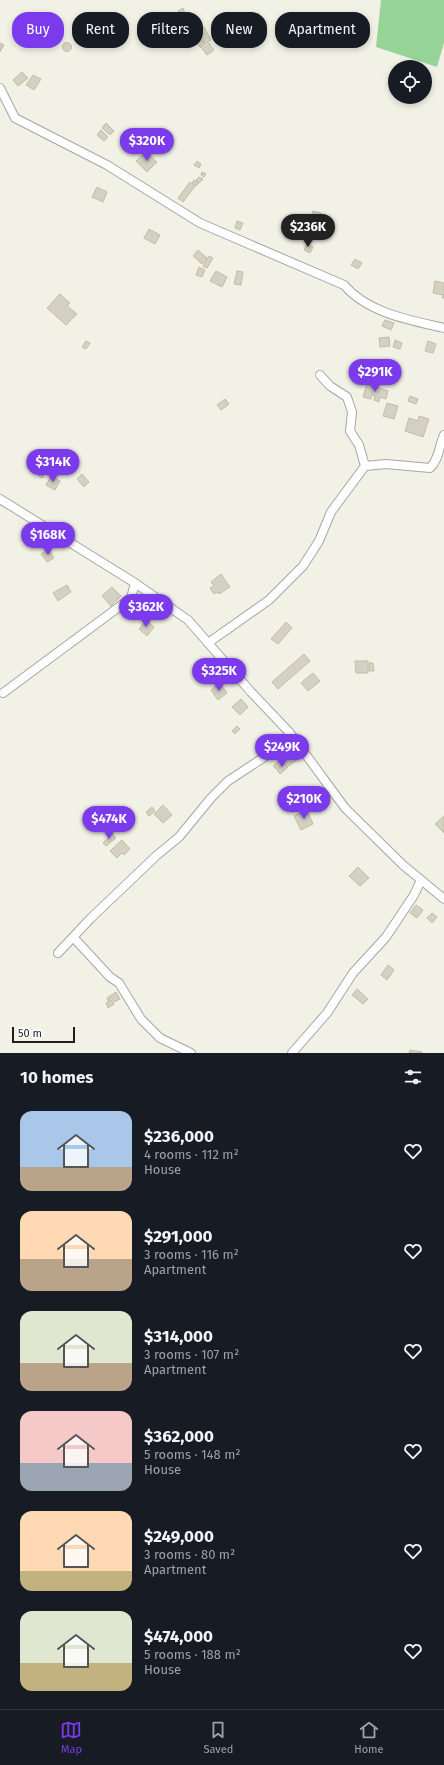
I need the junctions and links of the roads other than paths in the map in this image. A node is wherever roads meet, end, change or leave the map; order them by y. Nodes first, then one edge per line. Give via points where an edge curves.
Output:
1 (0, 88) edge
2 (444, 328) edge
3 (320, 375) dead end
4 (444, 435) edge
5 (365, 466) junction
6 (0, 499) edge
7 (135, 583) junction
8 (208, 643) junction
9 (3, 693) dead end
10 (290, 733) junction
11 (421, 880) junction
12 (444, 899) edge
13 (73, 937) junction
14 (58, 953) dead end
15 (191, 1053) edge
16 (292, 1053) edge

1 - 2 street via 15,118 107,165 200,223 344,285 360,300 399,318
3 - 5 street via 330,386 347,397 352,412 350,431 359,445
4 - 5 street via 435,464 430,468 386,464
5 - 8 street via 331,512 319,541 304,566 269,600
6 - 7 street
7 - 8 street via 188,620
7 - 9 street via 131,598
8 - 10 street
10 - 11 street via 345,808
10 - 13 street via 278,748 228,781 179,837
11 - 12 street
11 - 16 street via 386,937 353,973 326,1013
13 - 14 street
13 - 15 street via 110,977 119,983 141,1019 160,1038

